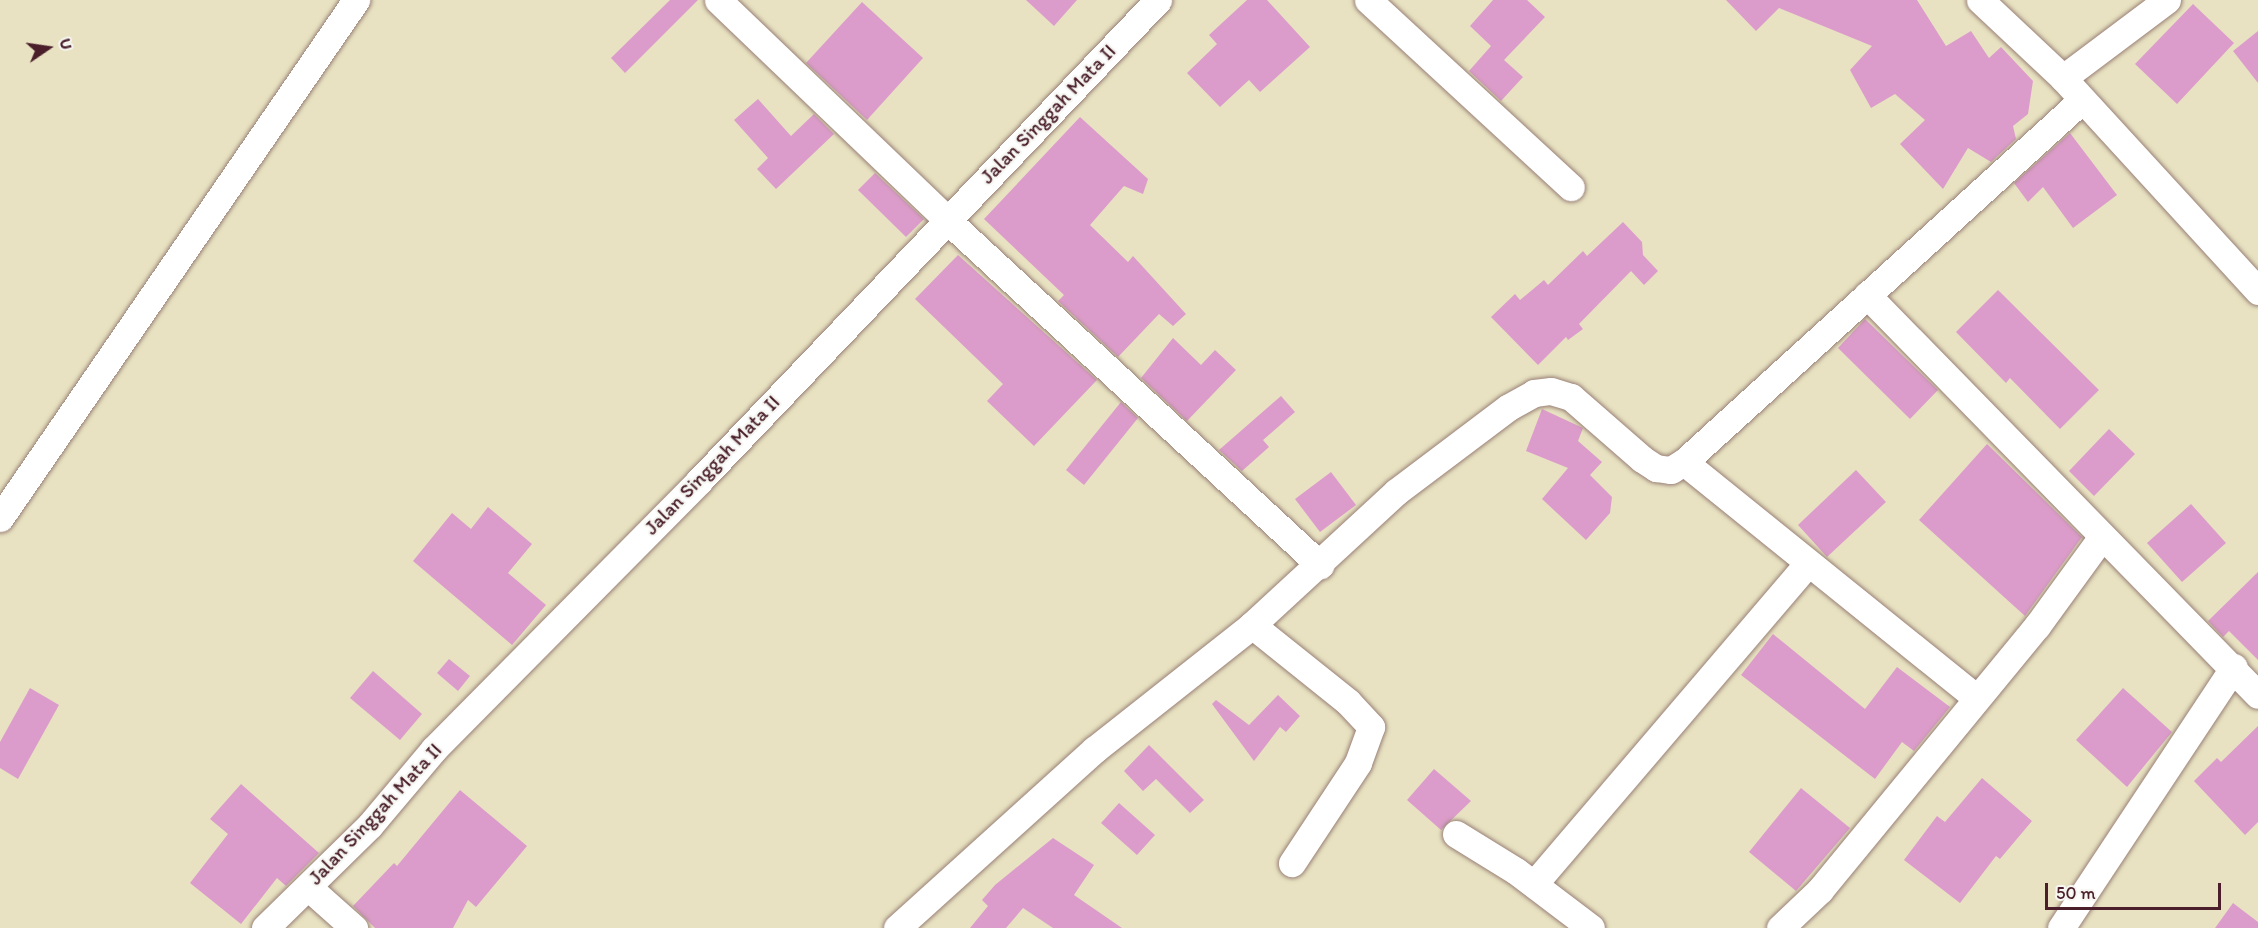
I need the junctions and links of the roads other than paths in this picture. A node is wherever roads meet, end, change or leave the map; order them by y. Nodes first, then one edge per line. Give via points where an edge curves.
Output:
1 (356, 0) edge
2 (718, 0) edge
3 (1158, 0) edge
4 (1368, 0) edge
5 (1980, 0) edge
6 (2167, 0) edge
7 (2062, 78) junction
8 (2082, 100) junction
9 (1571, 187) dead end
10 (946, 219) junction
11 (2258, 291) edge
12 (1866, 295) junction
13 (1684, 462) junction
14 (0, 518) edge
15 (2101, 538) junction
16 (1311, 555) junction
17 (1806, 565) junction
18 (1252, 625) junction
19 (2234, 667) junction
20 (2258, 695) edge
21 (1975, 697) junction
22 (1456, 834) dead end
23 (1292, 863) dead end
24 (1534, 884) junction
25 (308, 887) junction
26 (1797, 923) edge
27 (265, 928) edge
28 (354, 928) edge
29 (897, 928) edge
30 (1591, 928) edge
31 (2061, 928) edge

1 - 14 street
2 - 10 street
3 - 10 street, Jalan Singgah Mata II
4 - 9 street
5 - 7 street
6 - 7 street
7 - 8 street
8 - 11 street
8 - 12 street
10 - 16 street
10 - 25 street, Jalan Singgah Mata II via 699,481 434,749 370,825
12 - 13 street
12 - 15 street
13 - 16 street via 1671,470 1656,468 1571,397 1551,391 1534,393 1509,407
13 - 17 street
15 - 19 street
15 - 21 street via 2037,626
16 - 18 street
17 - 21 street
17 - 24 street
18 - 23 street via 1348,702 1371,727 1358,763
18 - 29 street via 1094,750
19 - 20 street
19 - 31 street
21 - 26 street
22 - 24 street
24 - 30 street
25 - 27 street, Jalan Singgah Mata II
25 - 28 street

